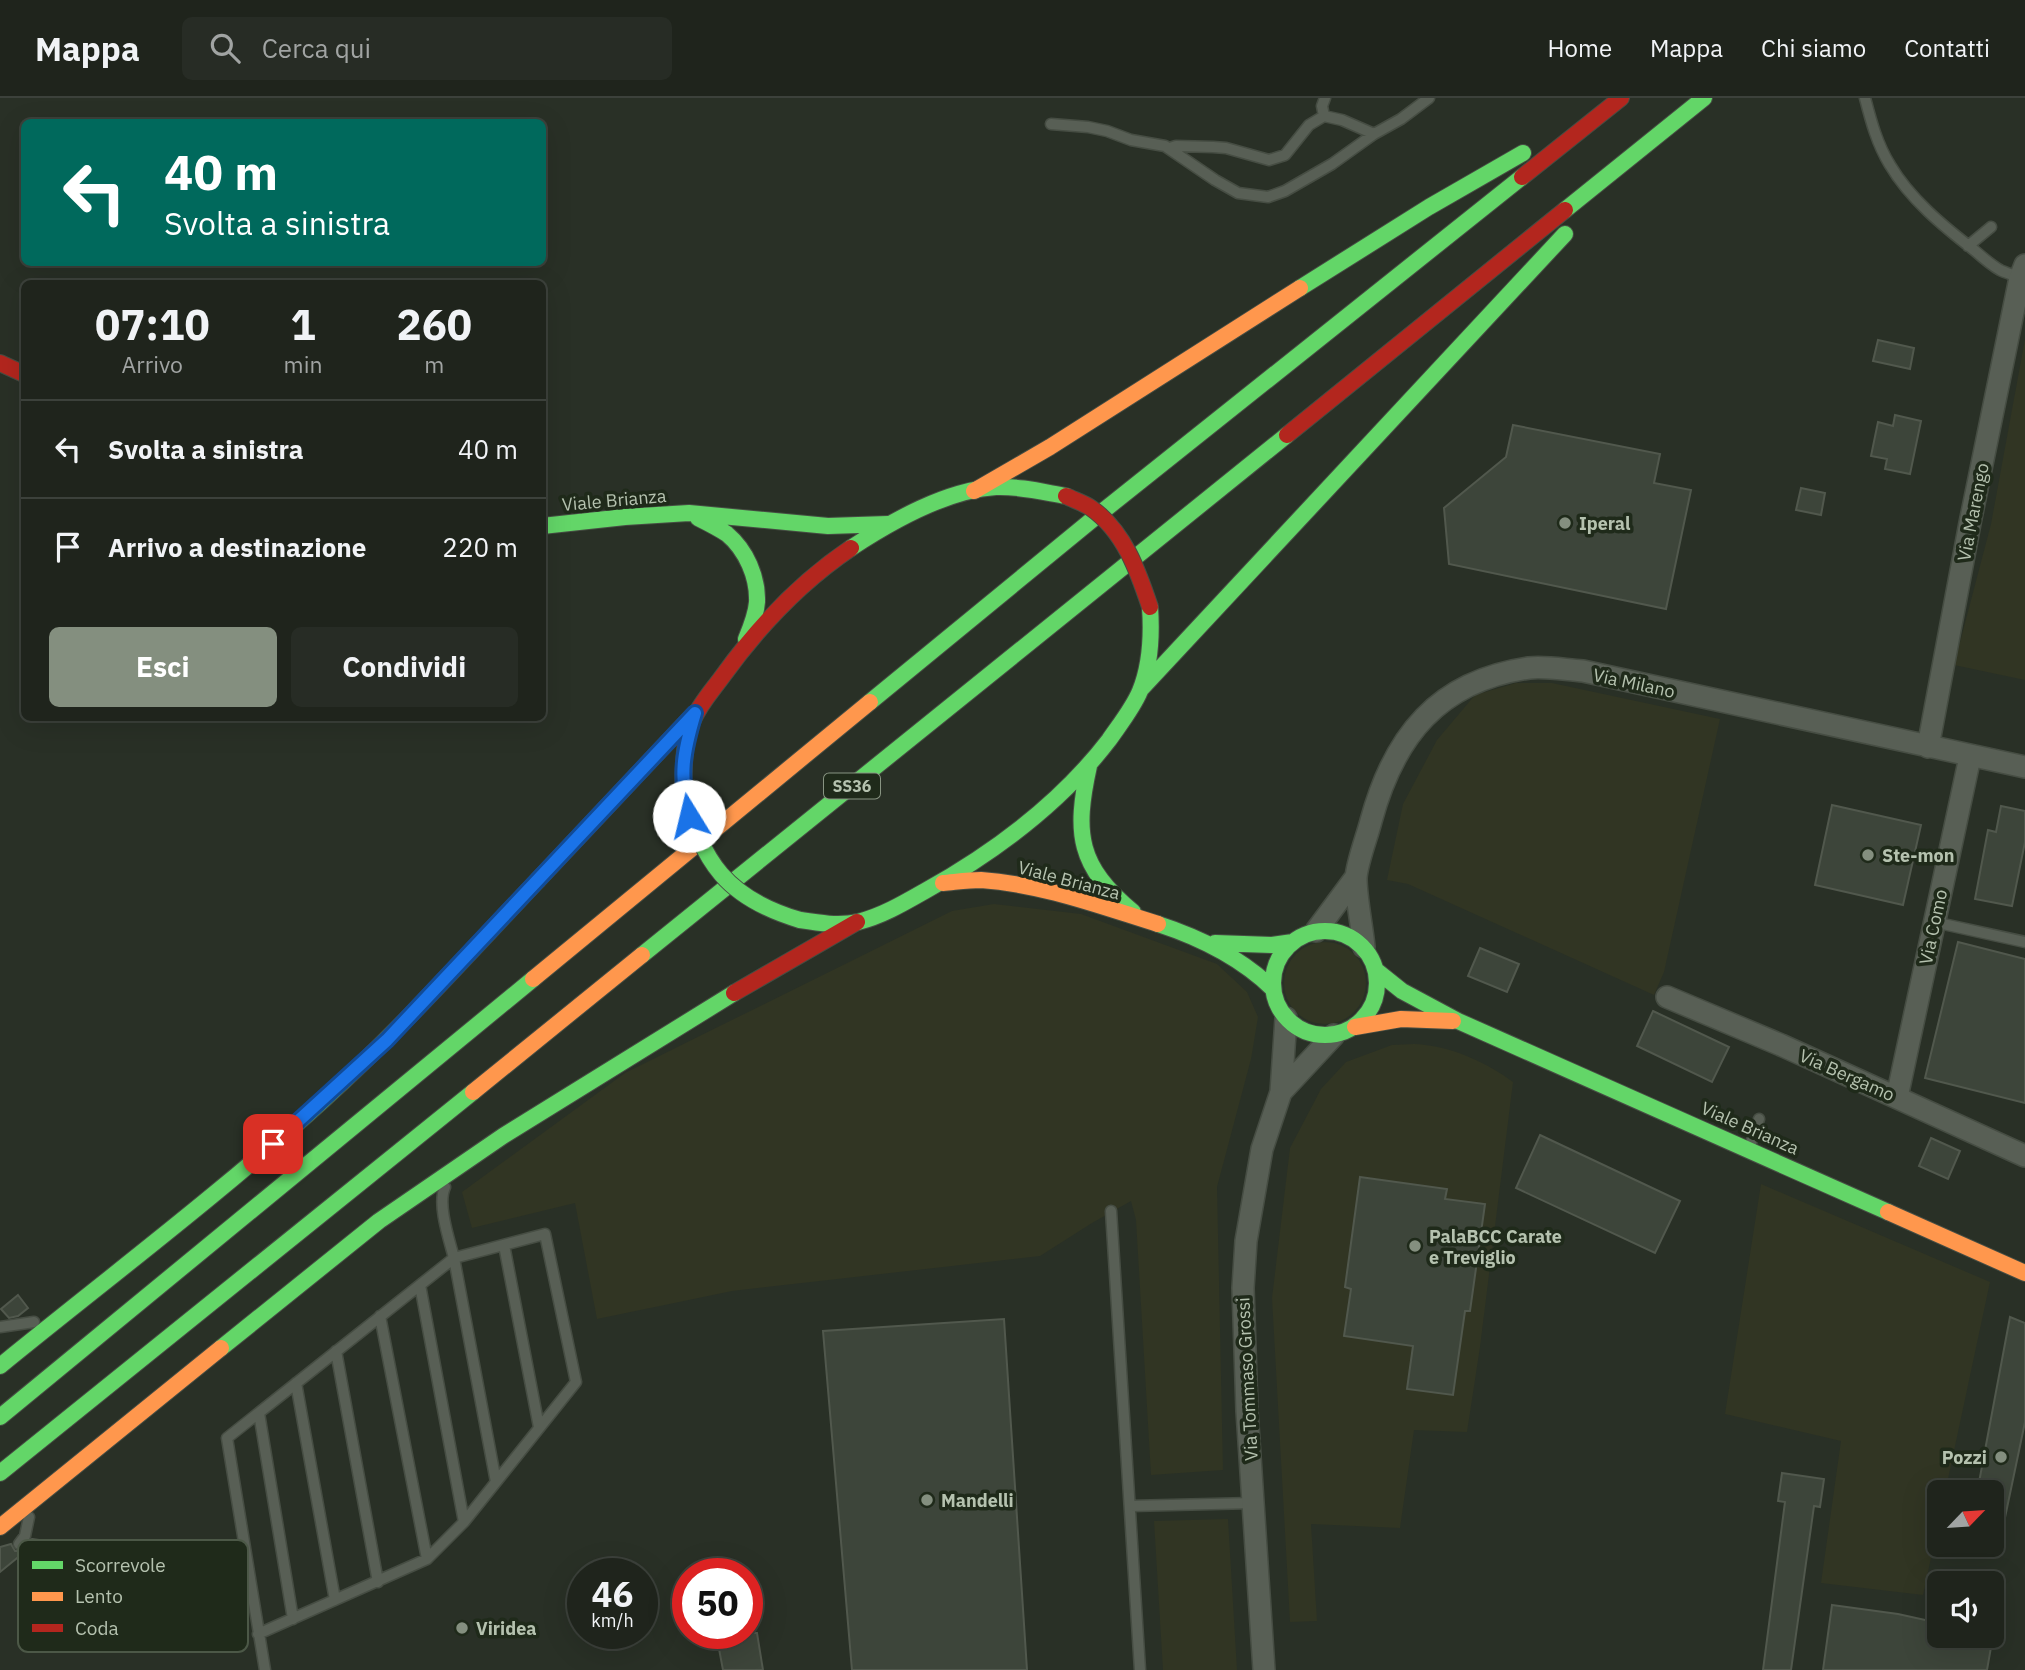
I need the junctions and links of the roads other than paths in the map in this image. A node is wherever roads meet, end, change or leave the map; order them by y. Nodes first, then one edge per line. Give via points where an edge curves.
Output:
1 (1325, 98) edge
2 (1429, 98) edge
3 (1619, 98) edge
4 (1704, 98) edge
5 (1865, 98) edge
6 (1324, 116) junction
7 (1051, 124) dead end
8 (1374, 134) junction
9 (1656, 136) junction
10 (1170, 148) junction
11 (1992, 227) dead end
12 (1968, 246) junction
13 (2023, 271) edge
14 (0, 363) edge
15 (21, 373) edge
16 (974, 491) junction
17 (689, 513) junction
18 (891, 524) junction
19 (546, 526) edge
20 (744, 646) junction
21 (1141, 689) junction
22 (695, 713) junction
23 (1928, 747) junction
24 (1970, 757) junction
25 (1089, 764) junction
26 (2025, 767) edge
27 (1356, 877) junction
28 (942, 883) junction
29 (1144, 920) junction
30 (857, 922) junction
31 (1934, 922) junction
32 (1316, 931) junction
33 (1209, 942) junction
34 (1293, 942) junction
35 (2025, 942) edge
36 (1364, 947) junction
37 (1377, 971) junction
38 (1273, 989) junction
39 (1667, 997) dead end
40 (1286, 1018) junction
41 (1458, 1021) junction
42 (1355, 1027) junction
43 (1334, 1035) junction
44 (1281, 1091) junction
45 (1897, 1097) junction
46 (1759, 1119) dead end
47 (1749, 1149) junction
48 (2025, 1156) edge
49 (453, 1169) junction
50 (429, 1209) dead end
51 (1111, 1210) dead end
52 (445, 1222) junction
53 (504, 1245) junction
54 (454, 1258) junction
55 (2025, 1273) edge
56 (420, 1285) junction
57 (304, 1294) dead end
58 (279, 1301) junction
59 (380, 1316) junction
60 (58, 1319) junction
61 (0, 1327) edge
62 (335, 1352) junction
63 (0, 1366) edge
64 (296, 1383) junction
65 (259, 1413) junction
66 (0, 1417) edge
67 (539, 1427) junction
68 (0, 1472) edge
69 (496, 1482) junction
70 (33, 1501) junction
71 (1254, 1503) junction
72 (1130, 1506) junction
73 (464, 1522) junction
74 (0, 1527) edge
75 (22, 1540) edge
76 (243, 1540) edge
77 (427, 1559) junction
78 (248, 1571) edge
79 (378, 1582) junction
80 (335, 1601) junction
81 (293, 1619) junction
82 (258, 1634) junction
83 (265, 1670) edge
84 (1140, 1670) edge
85 (1264, 1670) edge

1 - 6 lane
2 - 8 lane
3 - 16 main road via 1429,207
3 - 66 main road, SS36 via 1093,519
4 - 9 main road, SS36
5 - 12 lane, Via Marengo via 1890,166 1934,217
6 - 8 lane
6 - 10 lane via 1309,125 1284,155 1269,160 1213,146
7 - 10 lane via 1097,129
8 - 10 lane via 1296,186 1268,197 1238,192
9 - 21 main road
9 - 68 main road, SS36
11 - 12 lane
12 - 13 lane, Via Marengo via 1999,270
13 - 23 street, Via Marengo
14 - 15 main road
16 - 18 main road via 931,504
16 - 21 main road, bridge via 990,487 1066,496 1091,508 1109,525 1128,549 1150,607 1152,634
17 - 18 main road, Viale Brianza via 828,526
17 - 19 main road, Viale Brianza
17 - 20 main road, Viale Brianza via 731,538 752,570 757,601
18 - 20 main road via 814,576
20 - 22 main road
21 - 25 main road
22 - 30 main road, bridge via 685,746 683,791 707,857 745,898 782,916
22 - 60 main road via 387,1040 256,1159
23 - 24 street, Via Milano
23 - 27 street, Via Milano via 1583,671 1531,668 1484,678 1419,721 1403,743 1378,797
24 - 26 street, Via Milano
24 - 31 street, Via Como
25 - 28 main road via 1024,827
25 - 29 main road, Viale Brianza via 1079,817 1089,863 1115,898
27 - 32 street, Via Milano
27 - 36 street, Via Milano
28 - 29 main road, Viale Brianza via 983,880 1038,887
28 - 30 main road
29 - 33 main road, Viale Brianza
30 - 49 main road via 755,980
31 - 35 lane
31 - 45 street, Via Como
32 - 34 main road
32 - 36 main road via 1342,934
33 - 34 main road, Viale Brianza
33 - 38 main road, Viale Brianza via 1255,971
34 - 38 main road via 1277,962
36 - 37 main road
37 - 41 main road, Viale Brianza via 1402,991
37 - 42 main road via 1374,1003
38 - 40 main road
39 - 45 street, Via Bergamo
40 - 43 main road via 1308,1033
40 - 44 street, Via Tommaso Grossi
41 - 42 main road, Viale Brianza via 1401,1019
41 - 47 main road, Viale Brianza
42 - 43 main road
43 - 44 street, Via Tommaso Grossi
44 - 71 street, Via Tommaso Grossi via 1262,1149 1246,1241 1243,1288
45 - 48 street, Via Bergamo
46 - 47 lane
47 - 55 main road, Viale Brianza
49 - 52 lane via 441,1194
49 - 58 main road
50 - 52 lane
51 - 72 lane
52 - 54 lane
53 - 54 lane
53 - 67 lane
53 - 67 lane via 545,1234 576,1382
54 - 56 lane
54 - 69 lane
56 - 59 lane
56 - 73 lane
57 - 58 lane
58 - 70 main road
59 - 62 lane
59 - 77 lane
60 - 61 lane
60 - 63 main road
62 - 64 lane
62 - 79 lane
64 - 65 lane
64 - 80 lane
65 - 76 lane via 227,1438
65 - 81 lane
67 - 69 lane
69 - 73 lane
70 - 74 main road
70 - 75 lane
71 - 72 lane
71 - 85 street, Via Tommaso Grossi
72 - 84 lane
73 - 77 lane
77 - 79 lane
78 - 82 lane
79 - 80 lane
80 - 81 lane
81 - 82 lane
82 - 83 lane

